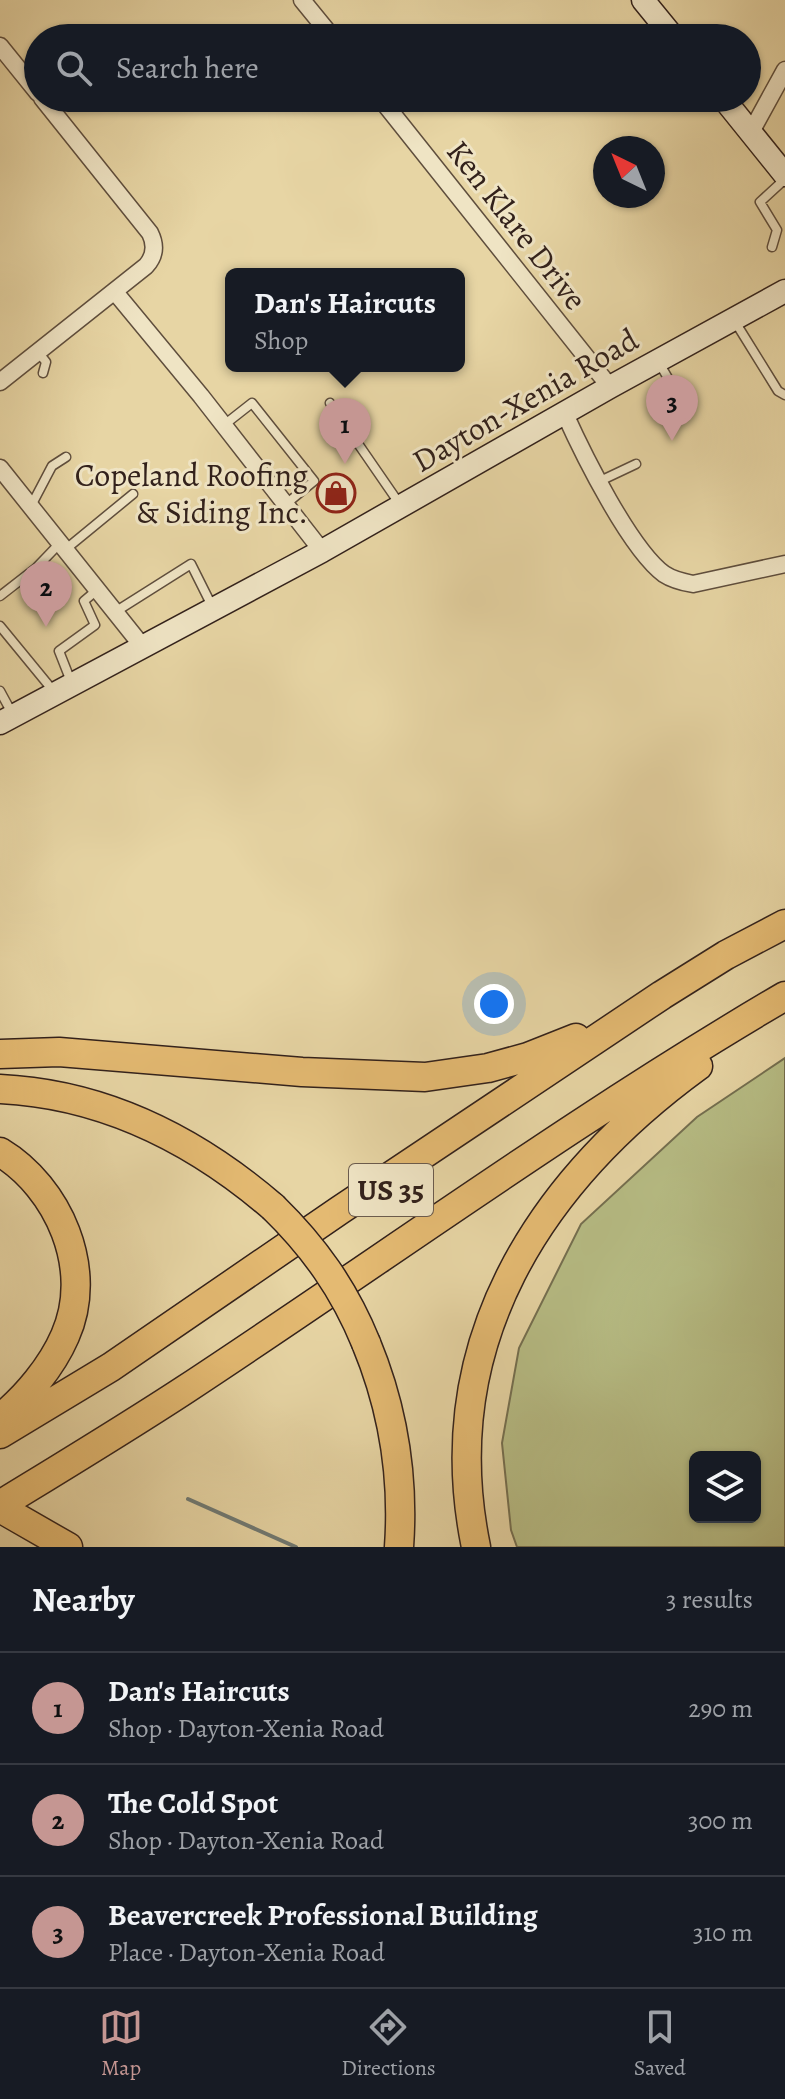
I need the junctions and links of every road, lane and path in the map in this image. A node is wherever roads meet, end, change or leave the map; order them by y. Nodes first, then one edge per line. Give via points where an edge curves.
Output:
1 (302, 0) edge
2 (643, 0) edge
3 (322, 24) edge
4 (663, 24) edge
5 (0, 46) edge
6 (785, 70) edge
7 (24, 76) edge
8 (53, 112) edge
9 (391, 112) edge
10 (735, 112) edge
11 (751, 132) junction
12 (785, 177) edge
13 (772, 247) dead end
14 (785, 291) edge
15 (115, 292) junction
16 (734, 319) junction
17 (38, 352) junction
18 (658, 360) junction
19 (43, 373) dead end
20 (0, 382) edge
21 (610, 387) junction
22 (785, 395) edge
23 (679, 397) dead end
24 (330, 403) dead end
25 (565, 414) junction
26 (224, 425) junction
27 (66, 457) dead end
28 (636, 464) dead end
29 (0, 468) edge
30 (600, 481) junction
31 (133, 494) dead end
32 (286, 505) junction
33 (402, 506) junction
34 (31, 507) junction
35 (62, 546) junction
36 (322, 551) junction
37 (785, 564) edge
38 (97, 590) junction
39 (0, 596) edge
40 (214, 609) junction
41 (115, 612) junction
42 (0, 626) edge
43 (143, 647) junction
44 (64, 689) junction
45 (0, 691) edge
46 (7, 719) edge
47 (785, 924) edge
48 (785, 939) edge
49 (785, 996) edge
50 (785, 1014) edge
51 (622, 1022) junction
52 (0, 1054) edge
53 (0, 1089) edge
54 (0, 1152) edge
55 (0, 1418) edge
56 (0, 1434) edge
57 (0, 1447) edge
58 (0, 1505) edge
59 (0, 1526) edge
60 (44, 1547) edge
61 (68, 1547) edge
62 (399, 1547) edge
63 (476, 1547) edge

1 - 3 street
2 - 4 main road
5 - 7 street
6 - 11 street
8 - 15 street via 150,233 150,262
9 - 21 street, Ken Klare Drive
10 - 11 main road
11 - 12 main road
12 - 13 lane via 760,202 777,230
14 - 16 main road, Dayton-Xenia Road
15 - 17 street
15 - 26 street
16 - 18 main road, Dayton-Xenia Road
16 - 22 lane
17 - 19 lane via 46,362
17 - 20 street
18 - 21 main road, Dayton-Xenia Road
18 - 23 lane
21 - 25 main road, Dayton-Xenia Road
24 - 33 lane
25 - 30 street
25 - 33 main road, Dayton-Xenia Road
26 - 32 street
26 - 32 lane via 252,403 314,481
27 - 34 lane via 52,466
28 - 30 lane
29 - 34 street
30 - 37 street via 638,547 673,579 702,583
31 - 35 lane
32 - 36 street
33 - 36 main road, Dayton-Xenia Road
34 - 35 street
35 - 38 street
35 - 39 lane
36 - 40 main road, Dayton-Xenia Road
38 - 41 street
38 - 44 lane via 84,601 95,625 59,651
40 - 41 lane via 191,564
40 - 43 main road, Dayton-Xenia Road
41 - 43 street
42 - 44 lane
43 - 44 main road, Dayton-Xenia Road
44 - 46 main road, Dayton-Xenia Road
45 - 46 lane
47 - 51 highway
48 - 57 highway, US 35 via 640,1023 179,1337
49 - 58 highway, US 35 via 580,1122 185,1389
50 - 63 highway via 699,1065 624,1126 576,1176 523,1250 498,1300 473,1392 468,1480
51 - 52 highway via 528,1057 425,1077 59,1052
51 - 56 highway via 111,1367
53 - 62 highway, bridge via 88,1103 191,1146 273,1207 324,1263 348,1302 383,1389 400,1491
54 - 55 highway via 27,1172 55,1208 71,1248 74,1293 66,1335 31,1387
58 - 61 highway
59 - 60 highway

